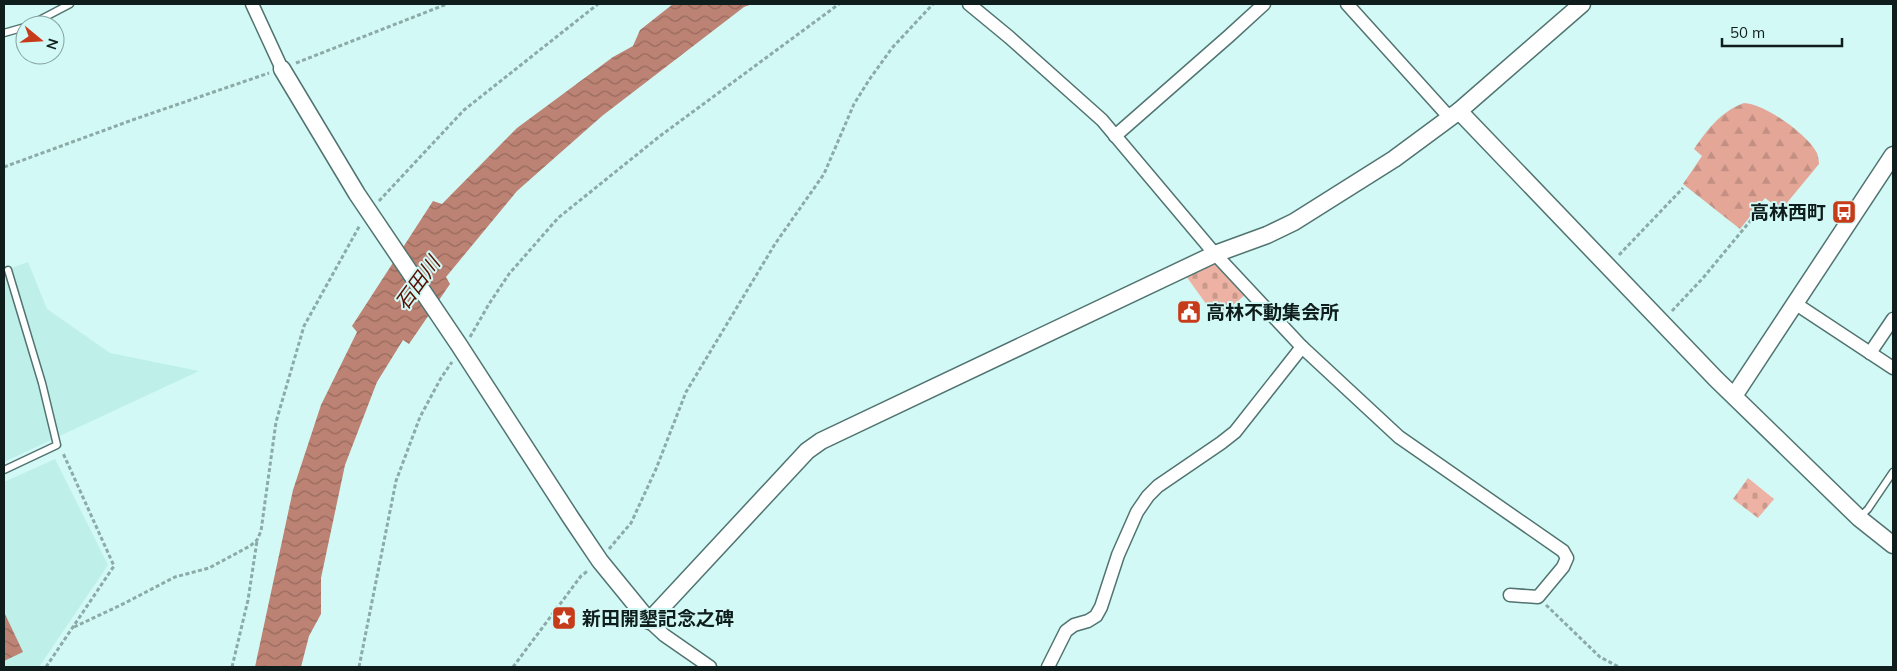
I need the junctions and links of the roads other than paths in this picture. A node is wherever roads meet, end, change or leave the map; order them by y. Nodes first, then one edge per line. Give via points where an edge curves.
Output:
1 (70, 4) edge
2 (252, 4) edge
3 (969, 4) edge
4 (1264, 4) edge
5 (1347, 4) edge
6 (1582, 4) edge
7 (49, 15) edge
8 (282, 69) joint
9 (1454, 114) junction
10 (1115, 136) junction
11 (1893, 155) edge
12 (1215, 254) junction
13 (8, 270) dead end
14 (1796, 304) junction
15 (1893, 319) edge
16 (1302, 347) junction
17 (1870, 353) junction
18 (1893, 368) edge
19 (1734, 396) junction
20 (4, 470) edge
21 (1893, 472) edge
22 (1859, 518) junction
23 (1893, 545) edge
24 (1510, 595) dead end
25 (649, 620) junction
26 (710, 667) edge
27 (1048, 667) edge

1 - 7 lane
2 - 8 street
3 - 10 street
4 - 10 street
5 - 9 street
6 - 9 street
8 - 25 street via 370,214 600,561
9 - 12 street via 1394,159 1294,222
9 - 19 street
10 - 12 street
11 - 14 street
12 - 16 street
12 - 25 street via 821,441 807,451
13 - 20 lane via 29,336 56,445
14 - 17 street
14 - 19 street
15 - 17 street
16 - 24 street via 1398,437 1563,551 1567,558 1563,567 1538,597
16 - 27 street via 1235,432 1148,496 1137,512 1118,555 1096,616 1066,631
17 - 18 street
19 - 22 street
21 - 22 lane
22 - 23 street
25 - 26 street via 664,635

